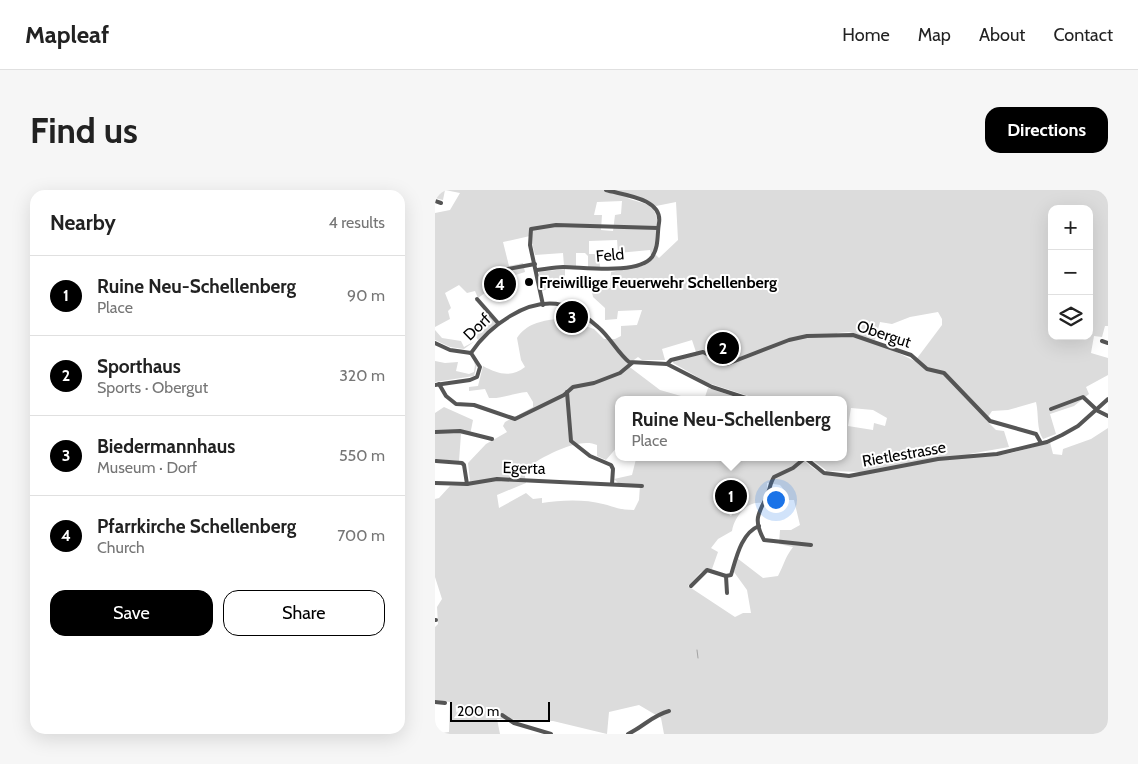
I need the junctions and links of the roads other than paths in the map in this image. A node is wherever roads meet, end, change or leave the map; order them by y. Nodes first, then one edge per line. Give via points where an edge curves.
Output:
1 (606, 190) edge
2 (435, 201) edge
3 (441, 203) dead end
4 (658, 228) junction
5 (535, 264) junction
6 (502, 270) dead end
7 (537, 270) junction
8 (477, 300) dead end
9 (543, 305) junction
10 (498, 323) junction
11 (1102, 341) dead end
12 (435, 343) edge
13 (1108, 343) edge
14 (471, 353) junction
15 (631, 363) junction
16 (667, 364) junction
17 (437, 384) edge
18 (567, 392) junction
19 (740, 396) edge
20 (1108, 399) edge
21 (1051, 409) dead end
22 (1097, 410) junction
23 (1108, 416) edge
24 (435, 432) edge
25 (492, 439) dead end
26 (1041, 443) junction
27 (436, 461) edge
28 (801, 461) edge
29 (810, 461) edge
30 (435, 483) edge
31 (467, 484) junction
32 (612, 484) junction
33 (642, 486) dead end
34 (759, 526) junction
35 (811, 545) dead end
36 (726, 576) junction
37 (691, 586) dead end
38 (727, 593) dead end
39 (435, 702) edge
40 (445, 703) dead end
41 (669, 711) dead end
42 (501, 715) dead end
43 (551, 734) edge
44 (628, 734) edge

1 - 4 street via 652,205 659,216
2 - 3 street
4 - 5 street via 556,225 533,228 529,235
4 - 7 street, Feld via 655,253 644,263 610,269 563,267
5 - 6 street
5 - 7 street
7 - 9 street
8 - 10 street
9 - 10 street, Dorf via 516,312
9 - 15 street, Dorf via 563,306 581,314 607,334
10 - 14 street, Dorf
11 - 13 street
12 - 14 street, Dorf via 450,350
14 - 17 street via 479,364 477,377
15 - 16 street
15 - 18 street via 621,373 594,384 573,387
16 - 19 street via 712,387
16 - 26 street, Obergut via 671,360 703,352 718,363 727,364 789,340 807,336 853,335 911,355 927,369 944,373 990,421 1036,434
17 - 18 street via 456,404 474,405 512,419
18 - 32 street via 571,441 589,456 611,465
20 - 22 street, Rietlestrasse
21 - 22 street via 1081,396
22 - 23 street
22 - 26 street, Rietlestrasse via 1068,433
24 - 25 street via 459,432
26 - 29 street, Rietlestrasse via 997,454 919,462 849,476 825,473
27 - 31 street via 462,463
28 - 34 street via 774,477 758,512
30 - 31 street, Egerta
31 - 32 street, Egerta via 497,479
32 - 33 street, Egerta
34 - 35 street via 763,538 769,542
34 - 36 street via 749,533 735,558 731,575
36 - 37 street via 707,570
36 - 38 street
39 - 40 street
41 - 44 street via 658,714
42 - 43 street via 514,723

